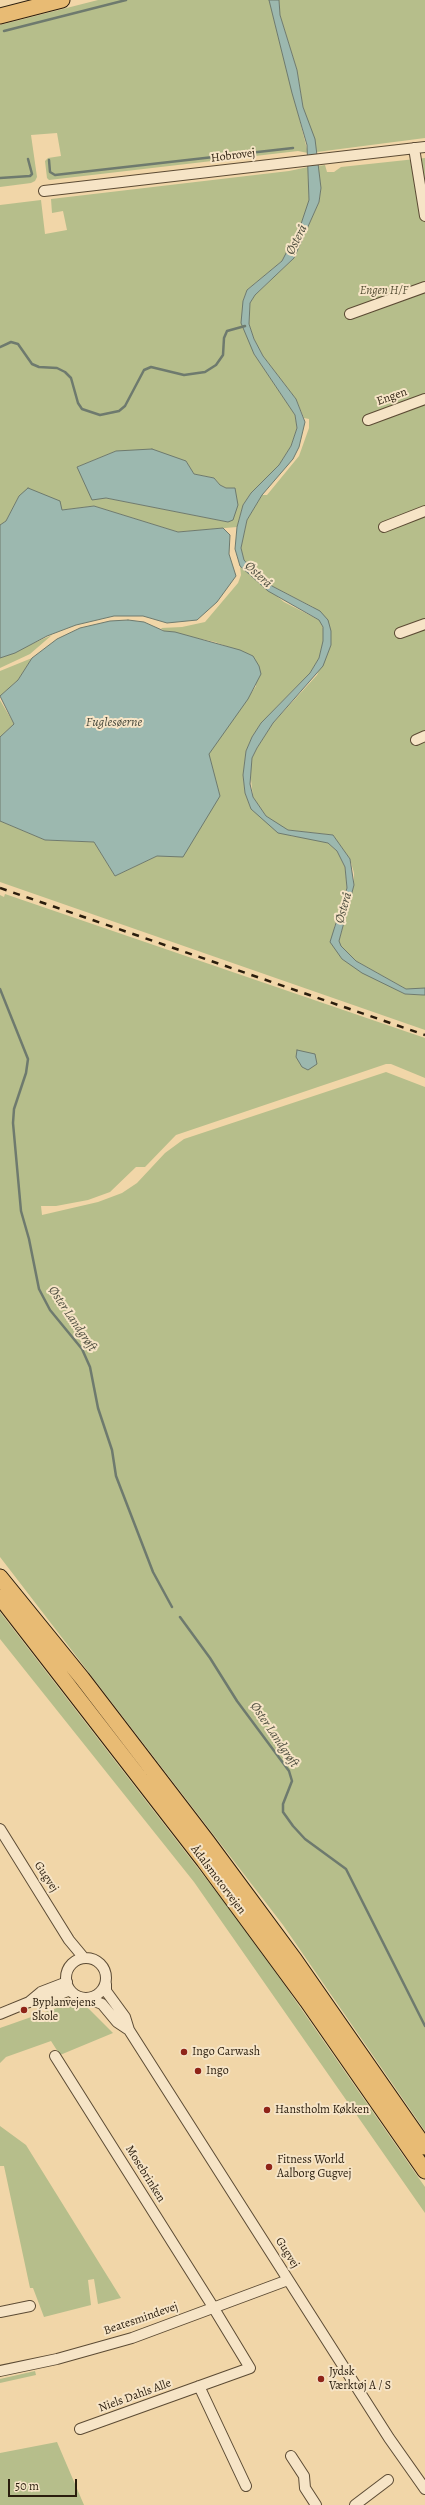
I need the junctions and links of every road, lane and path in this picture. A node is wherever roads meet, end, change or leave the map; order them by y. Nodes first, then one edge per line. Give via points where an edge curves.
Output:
1 (62, 0) edge
2 (0, 16) edge
3 (425, 147) edge
4 (414, 148) junction
5 (44, 191) dead end
6 (425, 216) edge
7 (425, 287) edge
8 (350, 314) dead end
9 (425, 399) edge
10 (368, 420) dead end
11 (425, 511) edge
12 (384, 527) dead end
13 (425, 624) edge
14 (400, 633) dead end
15 (0, 1577) edge
16 (0, 1597) edge
17 (0, 1829) edge
18 (69, 1940) junction
19 (84, 1958) junction
20 (72, 1964) junction
21 (106, 1984) junction
22 (68, 1986) junction
23 (89, 1998) junction
24 (0, 2014) edge
25 (129, 2030) junction
26 (55, 2056) dead end
27 (425, 2147) edge
28 (425, 2171) edge
29 (288, 2280) junction
30 (30, 2306) dead end
31 (213, 2306) junction
32 (0, 2312) edge
33 (0, 2371) edge
34 (199, 2386) junction
35 (80, 2430) dead end
36 (291, 2456) dead end
37 (388, 2480) dead end
38 (246, 2486) dead end
39 (425, 2489) edge
40 (316, 2505) edge
41 (355, 2505) edge

1 - 2 highway
3 - 4 street, Hobrovej
4 - 5 street, Hobrovej
4 - 6 street
7 - 8 street
9 - 10 street, Engen
11 - 12 street
13 - 14 street
15 - 27 highway, Ådalsmotorvejen via 82,1678 295,1960
16 - 28 highway, Ådalsmotorvejen via 204,1861 307,2001
17 - 18 street, Gugvej
18 - 19 street, Gugvej
18 - 20 street, Gugvej
19 - 20 street
19 - 21 street via 100,1963 106,1973
20 - 22 street via 67,1974
21 - 23 street via 100,1993
21 - 25 street, Gugvej via 106,1991 125,2017
22 - 23 street via 78,1997
22 - 24 street via 43,2001 29,2002
23 - 25 street, Gugvej via 102,2004 117,2022
25 - 29 street, Gugvej
26 - 31 street, Mosebrinken
29 - 31 street, Beatesmindevej
29 - 39 street, Gugvej via 389,2438
30 - 32 street
31 - 33 street, Beatesmindevej via 132,2338 57,2359
31 - 34 street, Niels Dahls Alle via 250,2368
34 - 35 street, Niels Dahls Alle
34 - 38 street
36 - 40 street via 304,2476 305,2488
37 - 41 street

